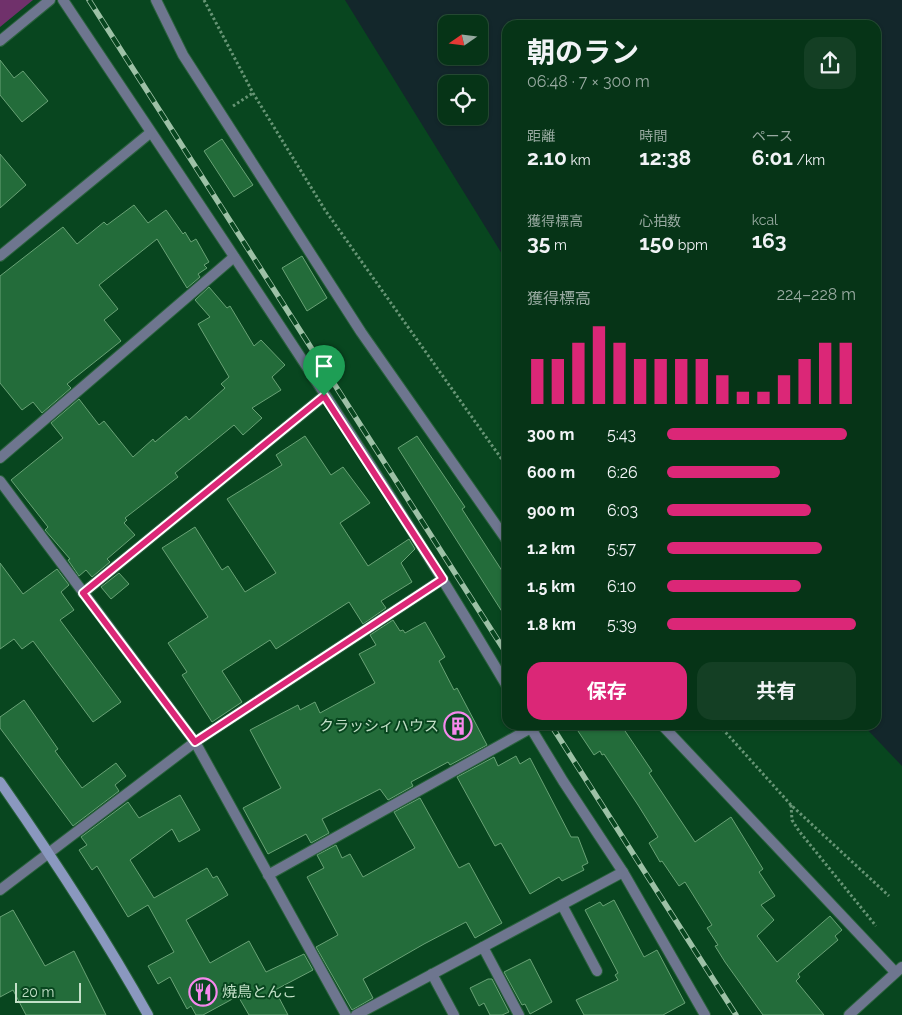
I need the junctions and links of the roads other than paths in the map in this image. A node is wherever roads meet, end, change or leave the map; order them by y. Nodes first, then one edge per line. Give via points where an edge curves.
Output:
1 (50, 0) edge
2 (63, 0) edge
3 (156, 0) edge
4 (0, 41) edge
5 (150, 133) junction
6 (0, 256) edge
7 (234, 258) junction
8 (324, 396) junction
9 (0, 458) edge
10 (0, 481) edge
11 (502, 533) edge
12 (443, 579) junction
13 (83, 593) junction
14 (502, 678) edge
15 (523, 730) edge
16 (532, 730) edge
17 (667, 730) edge
18 (195, 742) junction
19 (0, 782) edge
20 (48, 852) junction
21 (623, 872) junction
22 (268, 874) junction
23 (0, 890) edge
24 (562, 905) junction
25 (483, 947) junction
26 (898, 970) edge
27 (597, 971) dead end
28 (432, 974) junction
29 (148, 1015) edge
30 (346, 1015) edge
31 (356, 1015) edge
32 (454, 1015) edge
33 (519, 1015) edge
34 (705, 1015) edge
35 (849, 1015) edge

1 - 4 street
2 - 5 street
3 - 11 street via 183,55 361,332
5 - 6 street
5 - 7 street
7 - 8 street
7 - 9 street
8 - 12 street
8 - 13 street
10 - 13 street
12 - 14 street
12 - 18 street
13 - 18 street
15 - 22 street
16 - 21 street
17 - 26 street
18 - 20 street
18 - 22 street
19 - 20 street
20 - 23 street
20 - 29 street via 110,948
21 - 24 street
21 - 34 street
22 - 30 street
24 - 25 street
24 - 27 street
25 - 28 street
25 - 33 street
26 - 35 street
28 - 31 street
28 - 32 street

